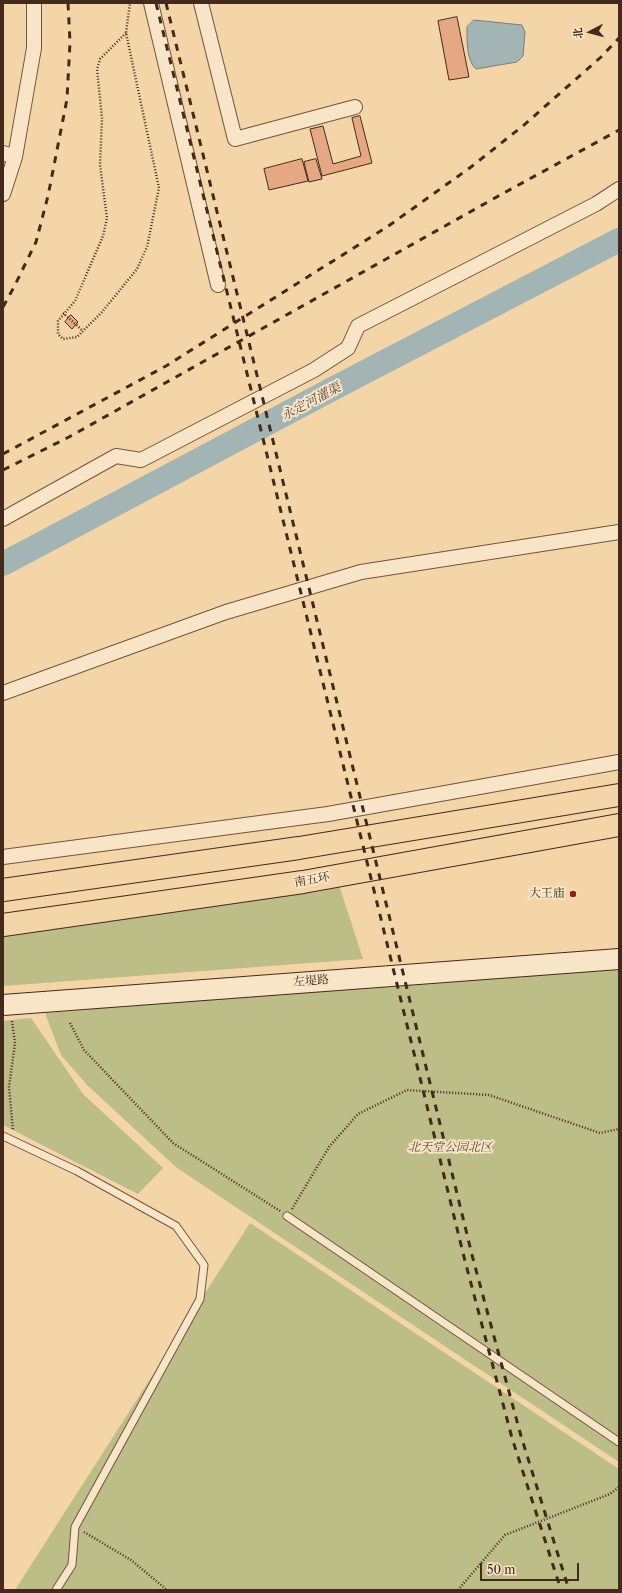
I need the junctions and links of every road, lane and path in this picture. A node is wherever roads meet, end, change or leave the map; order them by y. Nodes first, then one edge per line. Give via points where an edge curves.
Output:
1 (34, 3) edge
2 (130, 3) edge
3 (151, 3) edge
4 (201, 3) edge
5 (126, 33) junction
6 (354, 107) dead end
7 (9, 155) edge
8 (619, 189) edge
9 (3, 194) edge
10 (218, 285) dead end
11 (63, 313) junction
12 (83, 331) junction
13 (3, 519) edge
14 (619, 532) edge
15 (3, 693) edge
16 (619, 762) edge
17 (619, 795) edge
18 (619, 825) edge
19 (3, 857) edge
20 (3, 890) edge
21 (3, 925) edge
22 (619, 959) edge
23 (7, 1009) edge
24 (70, 1023) dead end
25 (619, 1129) edge
26 (3, 1136) edge
27 (14, 1141) junction
28 (287, 1216) junction
29 (619, 1442) edge
30 (619, 1487) edge
31 (75, 1527) junction
32 (56, 1590) edge
33 (167, 1590) edge
34 (458, 1590) edge

1 - 7 street via 34,48
2 - 5 path
3 - 10 street
4 - 6 street via 235,139
5 - 11 path via 100,59 97,69 102,118 100,165 107,218 103,236 75,301
5 - 12 path via 159,188 147,247 137,269
7 - 9 street
8 - 13 street via 596,204 358,326 348,348 314,370 141,460 116,456
11 - 12 path
11 - 12 path via 58,321 58,334 63,339 77,337
14 - 15 street via 361,572 226,612
16 - 19 street via 328,814
17 - 20 highway via 299,848
18 - 21 highway, 南五环 via 303,882
22 - 23 main road, 左堤路
23 - 27 path via 15,1043 9,1086
24 - 28 path via 84,1050 173,1143
25 - 28 path via 600,1132 489,1095 407,1090 358,1114 329,1147 300,1199
26 - 27 lane
27 - 31 lane via 77,1171 176,1226 204,1265 200,1299
28 - 29 lane
30 - 34 path via 610,1494 504,1535
31 - 32 lane via 72,1565
31 - 33 path via 131,1560

